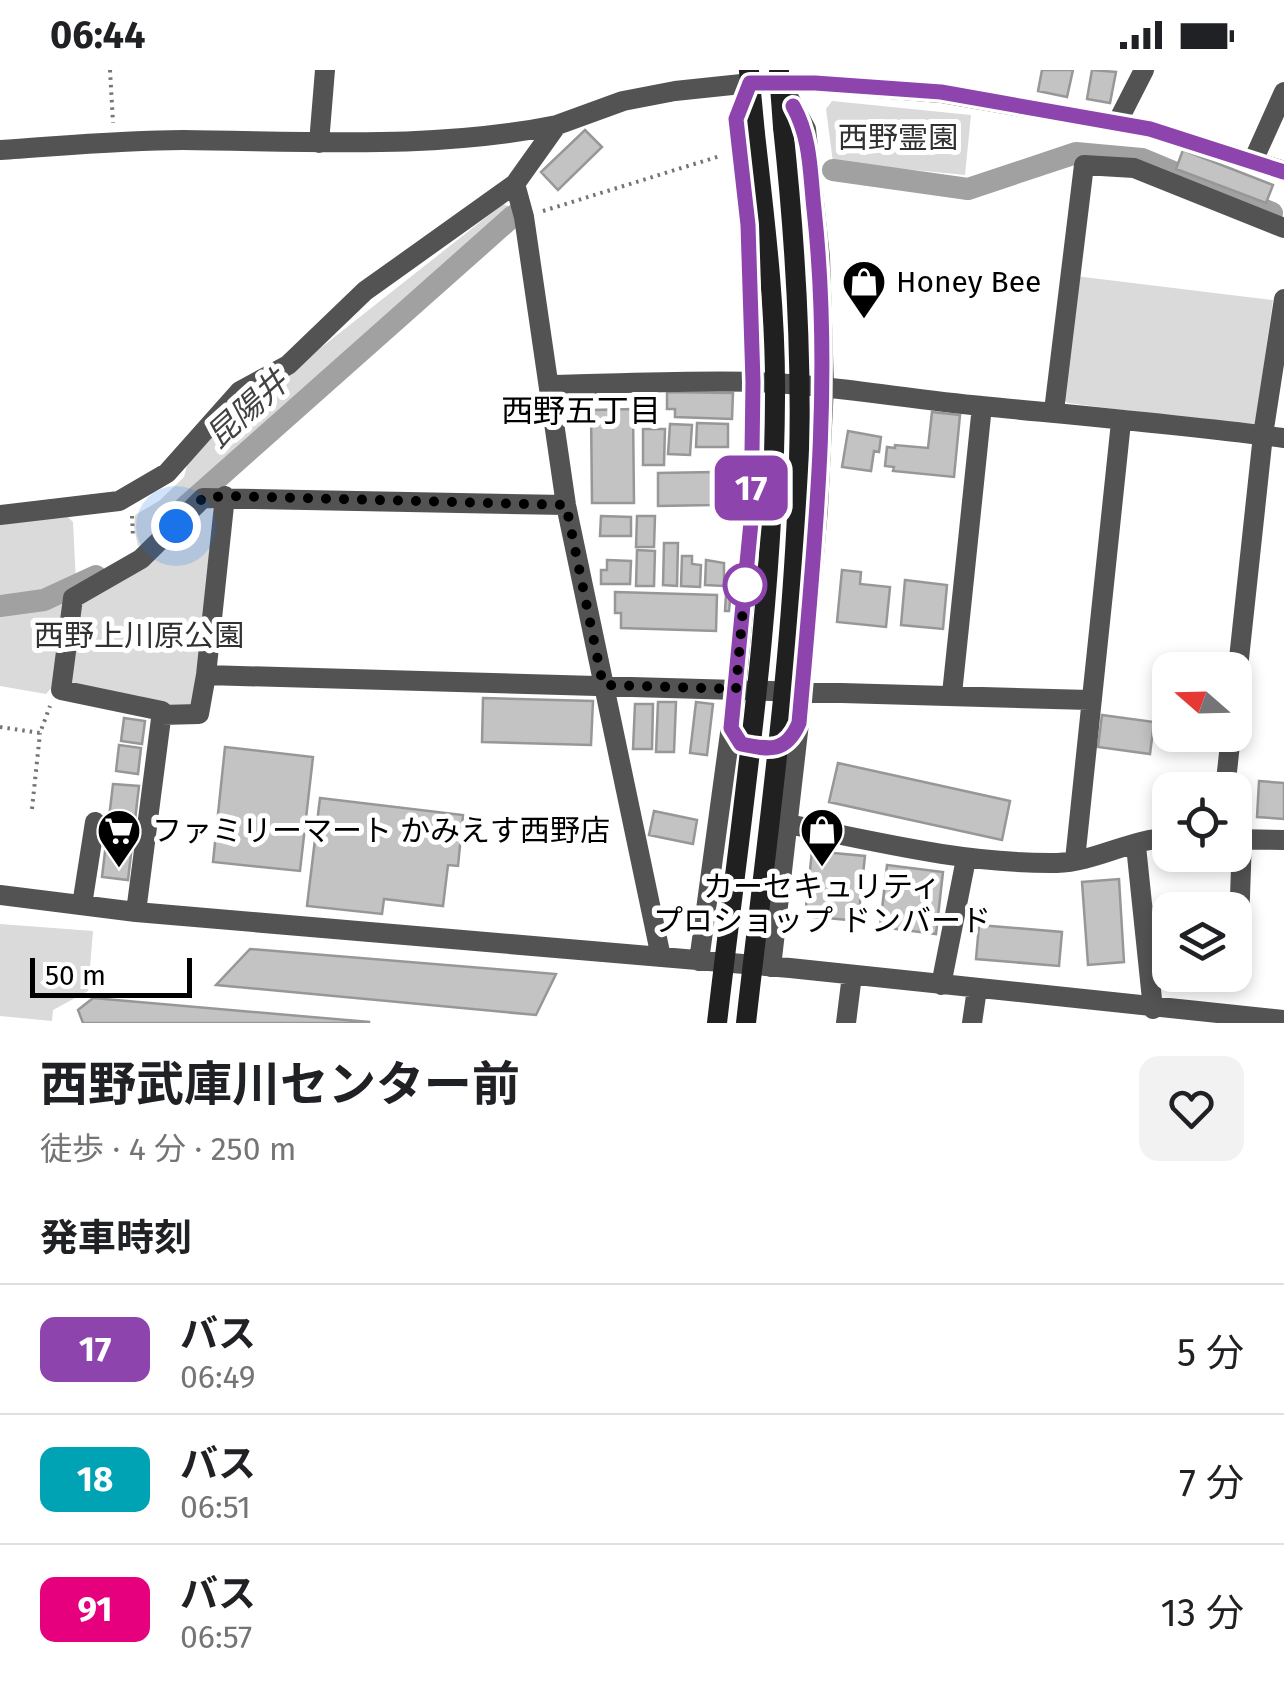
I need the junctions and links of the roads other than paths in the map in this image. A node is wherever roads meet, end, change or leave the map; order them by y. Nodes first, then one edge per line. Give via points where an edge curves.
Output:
1 (326, 70) edge
2 (1144, 70) edge
3 (749, 76) edge
4 (779, 76) edge
5 (1284, 92) edge
6 (1117, 124) junction
7 (557, 125) junction
8 (319, 143) junction
9 (0, 150) edge
10 (1252, 161) junction
11 (1284, 172) edge
12 (514, 184) junction
13 (1284, 228) edge
14 (1284, 299) edge
15 (753, 382) junction
16 (551, 385) junction
17 (824, 386) junction
18 (982, 406) junction
19 (1054, 411) junction
20 (1120, 422) junction
21 (1274, 436) edge
22 (225, 496) junction
23 (566, 505) junction
24 (0, 515) edge
25 (1242, 652) edge
26 (206, 674) junction
27 (603, 685) junction
28 (736, 689) junction
29 (802, 692) junction
30 (952, 694) junction
31 (1090, 700) junction
32 (161, 715) junction
33 (95, 822) dead end
34 (788, 824) junction
35 (1152, 838) edge
36 (1252, 839) edge
37 (1284, 840) edge
38 (1136, 846) junction
39 (966, 858) junction
40 (1075, 860) junction
41 (0, 895) edge
42 (82, 906) junction
43 (136, 912) junction
44 (661, 957) junction
45 (699, 960) junction
46 (771, 967) junction
47 (852, 975) junction
48 (941, 985) junction
49 (976, 989) junction
50 (1153, 1008) junction
51 (1096, 1013) edge
52 (1229, 1019) edge
53 (1284, 1020) edge
54 (717, 1023) edge
55 (746, 1023) edge
56 (846, 1023) edge
57 (972, 1023) edge

1 - 8 street
2 - 6 street
3 - 4 street
3 - 7 street via 623,101
3 - 15 street via 736,119 748,225
3 - 54 street, bridge via 774,322 774,467
4 - 6 street via 941,92
4 - 17 street via 806,129 820,257
4 - 55 street, bridge via 794,232 799,461 793,584
5 - 10 street
6 - 10 street
7 - 8 street via 478,138
7 - 12 street
8 - 9 street via 116,142
10 - 11 street
12 - 16 street
12 - 24 street via 365,292 288,365 240,390 167,473 144,489 92,506
13 - 19 street via 1134,168 1084,164
14 - 21 street
15 - 16 street
15 - 17 street
15 - 28 street via 751,522
16 - 23 street
17 - 18 street
17 - 29 street
18 - 19 street
18 - 30 street
19 - 20 street
20 - 21 street
20 - 31 street
21 - 25 street
22 - 23 street
22 - 26 street
22 - 32 street via 203,498 141,559 73,598 61,690
23 - 27 street
26 - 27 street
26 - 32 street via 199,714
27 - 28 street
27 - 44 street
28 - 29 street
28 - 45 street
29 - 30 street
29 - 34 street
30 - 31 street
31 - 40 street
32 - 43 street
33 - 42 street
34 - 39 street
34 - 46 street
35 - 38 street
36 - 37 street
38 - 40 street
38 - 50 street
39 - 40 street
39 - 48 street
41 - 42 street
42 - 43 street
43 - 44 street
44 - 45 street
45 - 46 street
46 - 47 street
47 - 48 street
47 - 56 street
48 - 49 street
49 - 51 street
49 - 57 street
50 - 51 street
50 - 52 street
52 - 53 street

